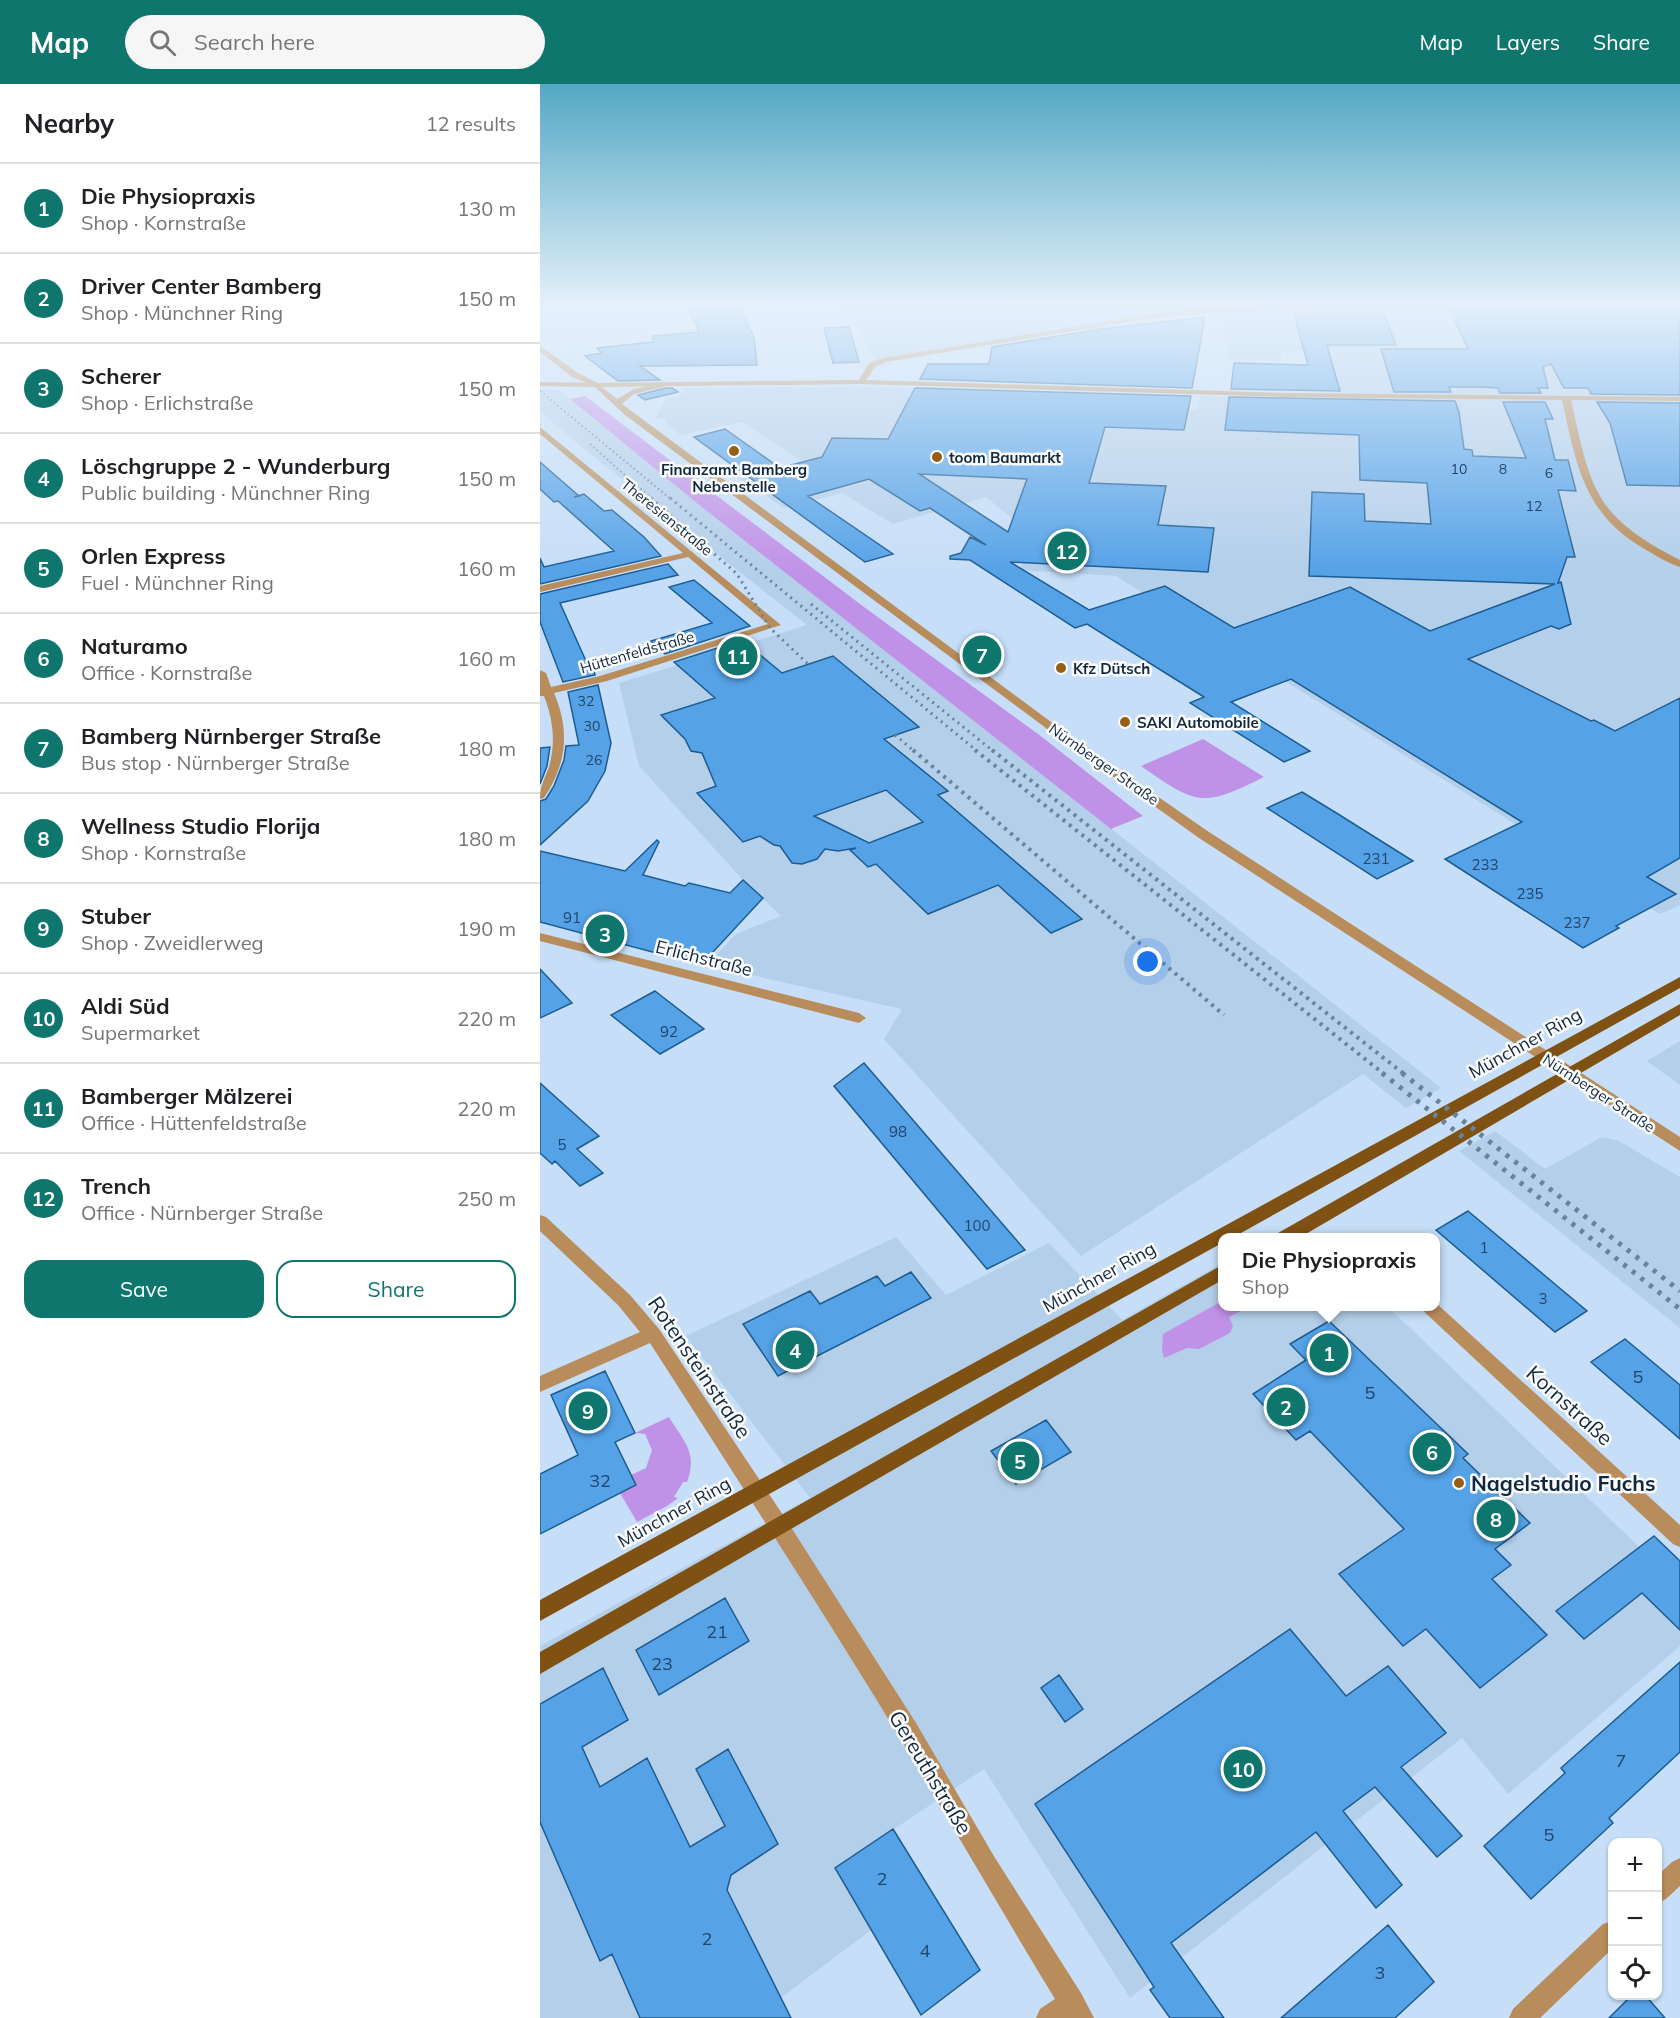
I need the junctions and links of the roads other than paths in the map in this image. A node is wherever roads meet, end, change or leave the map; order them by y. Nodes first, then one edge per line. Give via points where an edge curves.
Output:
1 (606, 393) edge
2 (631, 393) edge
3 (1221, 393) edge
4 (1566, 398) junction
5 (1680, 399) edge
6 (618, 404) junction
7 (540, 430) edge
8 (690, 554) junction
9 (1680, 564) edge
10 (540, 589) edge
11 (776, 625) joint
12 (540, 673) edge
13 (543, 692) edge
14 (540, 795) edge
15 (543, 941) edge
16 (1680, 982) edge
17 (1680, 1009) edge
18 (859, 1018) dead end
19 (1680, 1145) edge
20 (540, 1221) edge
21 (1225, 1233) edge
22 (1293, 1233) edge
23 (1218, 1237) edge
24 (1218, 1274) edge
25 (1432, 1311) edge
26 (653, 1334) junction
27 (540, 1384) edge
28 (756, 1492) junction
29 (780, 1527) junction
30 (1680, 1538) edge
31 (540, 1611) edge
32 (540, 1664) edge
33 (1680, 1870) edge
34 (1662, 1887) edge
35 (1608, 1937) edge
36 (1077, 2010) edge
37 (1050, 2018) edge
38 (1522, 2018) edge

1 - 6 street, Nürnberger Straße
2 - 6 street
3 - 4 street
4 - 5 street
4 - 9 street via 1588,487 1601,508 1614,524
6 - 19 street, Nürnberger Straße via 1074,744 1204,834
7 - 8 street, Theresienstraße via 552,446
8 - 10 street
8 - 11 street, Theresienstraße
11 - 13 street, Hüttenfeldstraße via 603,679
12 - 13 street
13 - 14 street via 557,715 558,757
15 - 18 street, Erlichstraße
16 - 21 main road, Münchner Ring
17 - 22 main road
20 - 26 street, Rotensteinstraße via 624,1300
23 - 28 main road, Münchner Ring
24 - 29 main road
25 - 30 street, Kornstraße
26 - 27 street
26 - 28 street, Rotensteinstraße
28 - 29 street, Rotensteinstraße
28 - 31 main road, Münchner Ring
29 - 32 main road
29 - 36 street, Gereuthstraße
33 - 34 street
35 - 38 street
36 - 37 street

